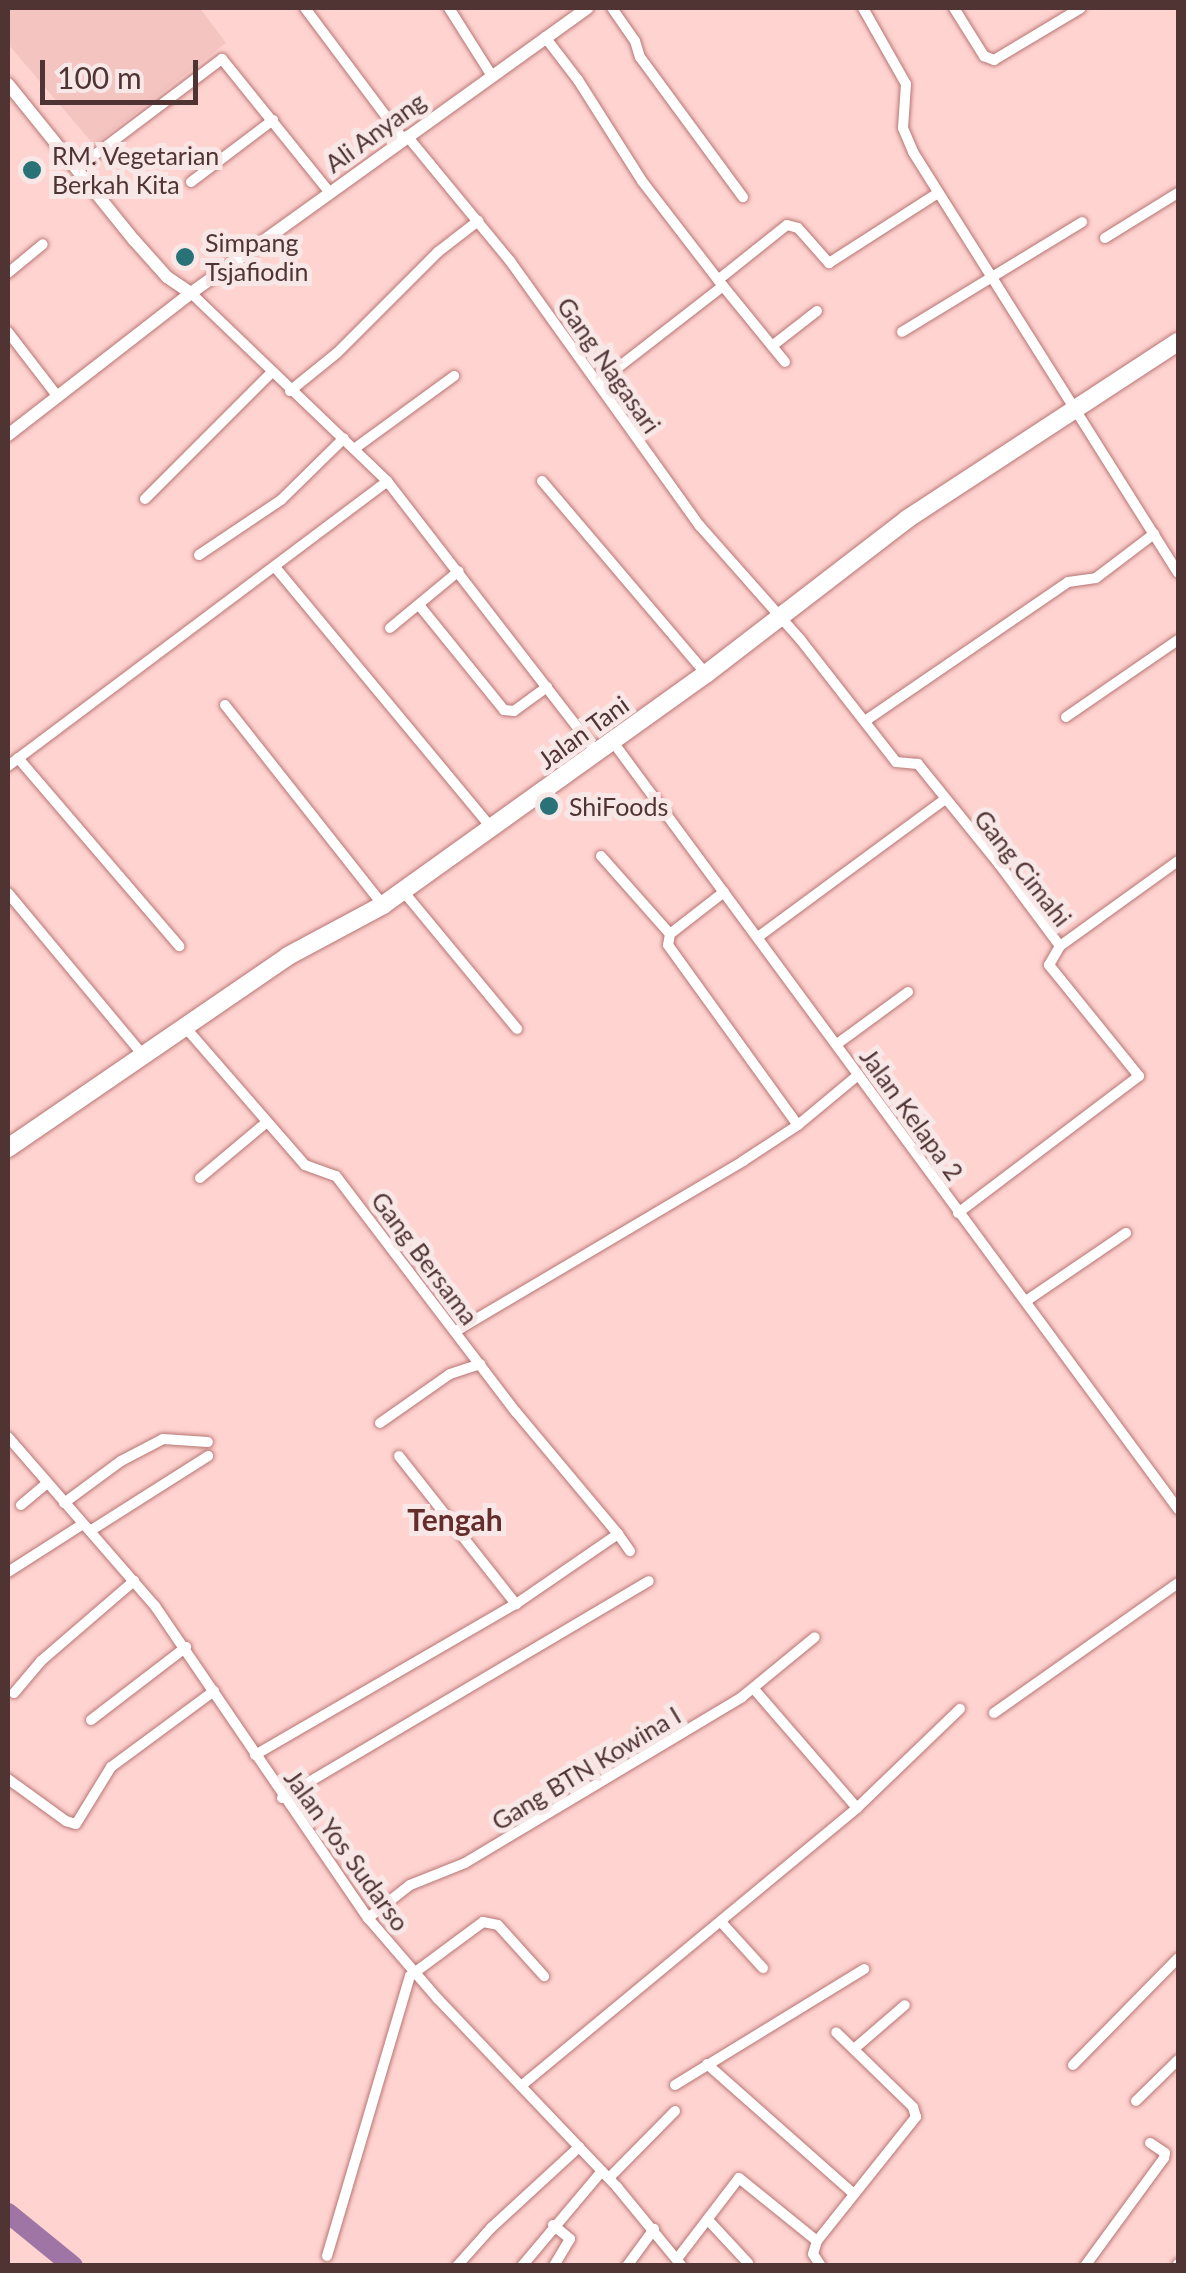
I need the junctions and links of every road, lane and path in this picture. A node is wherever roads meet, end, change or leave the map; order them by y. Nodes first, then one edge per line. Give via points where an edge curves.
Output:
1 (305, 8) edge
2 (449, 8) edge
3 (587, 8) edge
4 (612, 8) edge
5 (863, 8) edge
6 (954, 8) edge
7 (1081, 8) edge
8 (545, 37) junction
9 (492, 76) junction
10 (8, 84) edge
11 (272, 120) junction
12 (405, 137) junction
13 (76, 168) junction
14 (191, 182) dead end
15 (938, 193) junction
16 (1178, 193) edge
17 (330, 194) junction
18 (743, 197) dead end
19 (478, 221) junction
20 (1082, 222) dead end
21 (1105, 238) dead end
22 (43, 244) dead end
23 (8, 273) edge
24 (988, 277) junction
25 (721, 283) junction
26 (191, 294) junction
27 (818, 311) dead end
28 (8, 332) edge
29 (902, 332) dead end
30 (1178, 342) edge
31 (772, 346) junction
32 (785, 362) dead end
33 (272, 372) junction
34 (454, 376) dead end
35 (598, 383) junction
36 (290, 390) junction
37 (58, 397) junction
38 (1072, 408) junction
39 (8, 435) edge
40 (344, 438) junction
41 (354, 448) junction
42 (387, 481) junction
43 (542, 481) dead end
44 (145, 499) dead end
45 (1154, 534) junction
46 (199, 555) dead end
47 (274, 567) junction
48 (459, 571) junction
49 (1178, 573) edge
50 (419, 604) junction
51 (780, 616) junction
52 (390, 628) dead end
53 (1178, 640) edge
54 (706, 674) junction
55 (547, 687) junction
56 (225, 706) dead end
57 (1066, 717) dead end
58 (865, 721) junction
59 (613, 742) junction
60 (597, 754) junction
61 (18, 758) junction
62 (8, 766) edge
63 (944, 800) junction
64 (492, 828) junction
65 (601, 856) dead end
66 (1178, 861) edge
67 (403, 891) junction
68 (724, 892) junction
69 (8, 893) edge
70 (383, 905) junction
71 (670, 934) junction
72 (758, 938) junction
73 (179, 946) dead end
74 (1060, 946) junction
75 (908, 992) dead end
76 (185, 1027) junction
77 (517, 1029) dead end
78 (836, 1044) junction
79 (144, 1056) junction
80 (858, 1075) junction
81 (267, 1122) junction
82 (798, 1125) junction
83 (8, 1148) edge
84 (200, 1178) dead end
85 (958, 1212) junction
86 (1126, 1233) dead end
87 (1026, 1302) junction
88 (456, 1331) junction
89 (480, 1364) junction
90 (380, 1423) dead end
91 (8, 1436) edge
92 (208, 1442) dead end
93 (208, 1456) dead end
94 (399, 1456) dead end
95 (48, 1483) junction
96 (64, 1503) junction
97 (21, 1505) dead end
98 (1178, 1508) edge
99 (86, 1528) junction
100 (618, 1534) junction
101 (630, 1551) dead end
102 (8, 1572) edge
103 (134, 1580) junction
104 (649, 1581) dead end
105 (1178, 1582) edge
106 (516, 1604) junction
107 (815, 1637) dead end
108 (186, 1648) junction
109 (754, 1689) junction
110 (214, 1691) junction
111 (14, 1693) dead end
112 (960, 1708) dead end
113 (994, 1713) dead end
114 (91, 1720) dead end
115 (255, 1756) junction
116 (8, 1780) edge
117 (282, 1798) junction
118 (857, 1808) junction
119 (368, 1918) junction
120 (722, 1923) junction
121 (1178, 1958) edge
122 (762, 1968) dead end
123 (864, 1969) dead end
124 (413, 1972) junction
125 (544, 1976) dead end
126 (905, 2004) dead end
127 (836, 2032) dead end
128 (854, 2049) junction
129 (1178, 2060) edge
130 (707, 2064) junction
131 (1073, 2065) dead end
132 (675, 2085) dead end
133 (522, 2086) junction
134 (1136, 2101) dead end
135 (675, 2111) dead end
136 (1150, 2143) dead end
137 (579, 2147) junction
138 (606, 2175) junction
139 (854, 2194) junction
140 (708, 2220) junction
141 (553, 2225) junction
142 (654, 2229) junction
143 (816, 2241) junction
144 (326, 2256) dead end
145 (679, 2262) edge
146 (748, 2263) dead end
147 (457, 2266) edge
148 (522, 2266) edge
149 (554, 2266) edge
150 (628, 2266) edge
151 (821, 2266) edge
152 (1085, 2266) edge

1 - 12 street, Gang Nagasari
2 - 9 street
3 - 8 street, Ali Anyang
4 - 18 street
5 - 15 street via 900,69 907,94 904,135
6 - 7 street via 984,56 994,60
8 - 9 street, Ali Anyang
8 - 25 street
9 - 12 street, Ali Anyang
10 - 13 street
11 - 13 street via 222,59
11 - 14 street
11 - 17 street
12 - 17 street, Ali Anyang
12 - 19 street, Gang Nagasari
13 - 26 street via 167,278
15 - 24 street
15 - 25 street via 829,264 798,228 787,225
16 - 21 street
17 - 26 street, Ali Anyang
19 - 35 street, Gang Nagasari
19 - 36 street
20 - 24 street
22 - 23 street
24 - 29 street
24 - 38 street
25 - 31 street
25 - 35 street
26 - 33 street
26 - 37 street, Ali Anyang
27 - 31 street
28 - 37 street
30 - 38 highway, Jalan Tani
31 - 32 street
33 - 36 street
33 - 44 street
34 - 41 street
35 - 51 street, Gang Nagasari via 700,526
36 - 40 street
37 - 39 street, Ali Anyang
38 - 45 street
38 - 51 highway, Jalan Tani
40 - 41 street
40 - 46 street via 281,500
41 - 42 street
42 - 47 street
42 - 48 street
43 - 54 street
45 - 49 street
45 - 58 street via 1096,578 1068,582
47 - 61 street
47 - 64 street
48 - 50 street
48 - 55 street
50 - 52 street
50 - 55 street via 504,710 514,711
51 - 54 highway, Jalan Tani
51 - 58 street, Gang Cimahi
53 - 57 street
54 - 59 highway, Jalan Tani
55 - 60 street
56 - 70 street
58 - 63 street, Gang Cimahi via 896,762 918,764
59 - 60 highway, Jalan Tani
59 - 68 street, Jalan Kelapa 2
60 - 64 highway, Jalan Tani
61 - 62 street
61 - 73 street
63 - 72 street
63 - 74 street, Gang Cimahi
64 - 67 highway, Jalan Tani
65 - 71 street
66 - 74 street
67 - 70 highway, Jalan Tani
67 - 77 street
68 - 71 street
68 - 72 street, Jalan Kelapa 2
69 - 79 street
70 - 76 highway, Jalan Tani via 288,956
71 - 82 street via 672,952
72 - 78 street, Jalan Kelapa 2
74 - 85 street, Gang Cimahi via 1050,965 1139,1076
75 - 78 street
76 - 79 highway, Jalan Tani
76 - 81 street, Gang Bersama
78 - 80 street, Jalan Kelapa 2
79 - 83 highway, Jalan Tani
80 - 82 street
80 - 85 street, Jalan Kelapa 2
81 - 84 street
81 - 88 street, Gang Bersama via 305,1165 336,1176
82 - 88 street
85 - 87 street, Jalan Kelapa 2
86 - 87 street
87 - 98 street, Jalan Kelapa 2
88 - 89 street, Gang Bersama
89 - 90 street via 450,1374
89 - 100 street, Gang Bersama
91 - 95 street, Jalan Yos Sudarso
92 - 96 street via 163,1440
93 - 99 street
94 - 106 street
95 - 96 street, Jalan Yos Sudarso
95 - 97 street
96 - 99 street, Jalan Yos Sudarso
99 - 102 street
99 - 103 street, Jalan Yos Sudarso
100 - 101 street, Gang Bersama
100 - 106 street
103 - 108 street, Jalan Yos Sudarso
103 - 111 street via 60,1642
104 - 117 street
105 - 113 street
106 - 115 street
107 - 109 street, Gang BTN Kowina I
108 - 110 street, Jalan Yos Sudarso
108 - 114 street
109 - 118 street
109 - 119 street, Gang BTN Kowina I via 465,1863 410,1885
110 - 115 street, Jalan Yos Sudarso
110 - 116 street via 118,1760 76,1824
112 - 118 street
115 - 117 street, Jalan Yos Sudarso
117 - 119 street, Jalan Yos Sudarso
118 - 120 street
119 - 124 street, Jalan Yos Sudarso
120 - 122 street
120 - 133 street
121 - 131 street
123 - 130 street
124 - 125 street via 483,1922 498,1925
124 - 133 street, Jalan Yos Sudarso
124 - 144 street
126 - 128 street
127 - 128 street
128 - 139 street via 916,2117
129 - 134 street
130 - 132 street
130 - 139 street
133 - 137 street, Jalan Yos Sudarso
135 - 138 street
136 - 152 street via 1164,2158
137 - 138 street, Jalan Yos Sudarso
137 - 147 street
138 - 141 street
138 - 142 street, Jalan Yos Sudarso
139 - 143 street
140 - 143 street via 741,2177
140 - 145 street
140 - 146 street
141 - 148 street
141 - 149 street via 570,2239
142 - 145 street, Jalan Yos Sudarso
142 - 150 street
143 - 151 street via 813,2254

